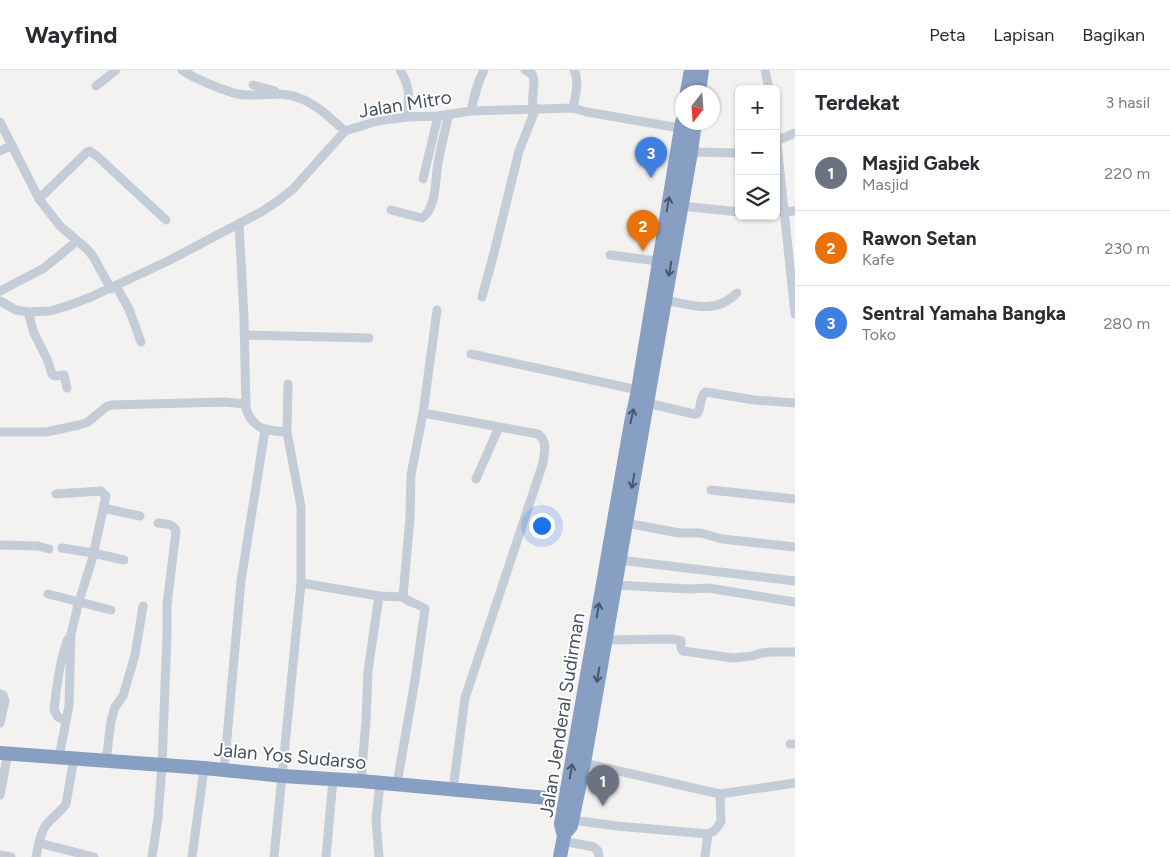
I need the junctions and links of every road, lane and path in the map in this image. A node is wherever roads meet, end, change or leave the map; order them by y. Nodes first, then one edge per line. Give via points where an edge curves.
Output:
1 (116, 70) edge
2 (182, 70) edge
3 (400, 70) edge
4 (484, 70) edge
5 (526, 70) edge
6 (574, 70) edge
7 (691, 70) edge
8 (702, 70) edge
9 (765, 70) edge
10 (253, 85) dead end
11 (689, 85) edge
12 (700, 85) edge
13 (767, 85) edge
14 (96, 86) dead end
15 (285, 94) junction
16 (534, 108) junction
17 (573, 108) junction
18 (471, 111) junction
19 (449, 114) junction
20 (438, 116) junction
21 (407, 117) junction
22 (0, 122) edge
23 (675, 124) edge
24 (687, 130) edge
25 (688, 130) edge
26 (345, 131) junction
27 (795, 133) edge
28 (780, 138) edge
29 (12, 145) junction
30 (0, 151) edge
31 (691, 152) junction
32 (735, 152) edge
33 (780, 166) edge
34 (422, 179) dead end
35 (39, 199) junction
36 (681, 206) junction
37 (391, 210) dead end
38 (780, 211) edge
39 (795, 211) edge
40 (735, 212) edge
41 (166, 220) dead end
42 (239, 223) junction
43 (77, 241) junction
44 (610, 255) dead end
45 (658, 262) junction
46 (114, 287) junction
47 (0, 291) edge
48 (737, 293) dead end
49 (482, 297) dead end
50 (665, 300) junction
51 (0, 301) edge
52 (437, 310) dead end
53 (28, 312) junction
54 (795, 314) edge
55 (244, 335) junction
56 (369, 338) dead end
57 (141, 342) dead end
58 (471, 354) dead end
59 (288, 384) dead end
60 (67, 388) dead end
61 (638, 390) junction
62 (648, 403) junction
63 (795, 403) edge
64 (246, 404) junction
65 (423, 413) junction
66 (498, 426) junction
67 (265, 430) junction
68 (0, 432) edge
69 (287, 432) junction
70 (632, 452) junction
71 (476, 479) dead end
72 (711, 490) dead end
73 (56, 494) dead end
74 (795, 500) edge
75 (103, 508) junction
76 (140, 516) dead end
77 (158, 523) dead end
78 (626, 524) junction
79 (0, 545) edge
80 (62, 548) dead end
81 (795, 548) edge
82 (49, 549) dead end
83 (93, 553) junction
84 (124, 560) dead end
85 (619, 560) junction
86 (795, 581) edge
87 (301, 583) junction
88 (615, 585) junction
89 (48, 594) dead end
90 (379, 596) junction
91 (403, 597) junction
92 (79, 601) junction
93 (795, 602) edge
94 (143, 606) dead end
95 (111, 610) dead end
96 (71, 634) junction
97 (605, 640) junction
98 (795, 652) edge
99 (0, 694) edge
100 (66, 721) junction
101 (0, 723) edge
102 (4, 753) edge
103 (59, 757) junction
104 (74, 758) junction
105 (106, 761) junction
106 (584, 764) junction
107 (162, 765) junction
108 (204, 768) junction
109 (224, 771) junction
110 (283, 776) junction
111 (333, 779) junction
112 (361, 781) junction
113 (380, 783) junction
114 (795, 783) edge
115 (397, 784) junction
116 (454, 789) junction
117 (720, 794) junction
118 (0, 795) edge
119 (547, 798) joint
120 (571, 800) junction
121 (572, 820) junction
122 (708, 834) junction
123 (564, 839) junction
124 (39, 844) junction
125 (0, 855) edge
126 (11, 857) edge
127 (36, 857) edge
128 (94, 857) edge
129 (152, 857) edge
130 (192, 857) edge
131 (274, 857) edge
132 (326, 857) edge
133 (379, 857) edge
134 (560, 857) edge
135 (599, 857) edge
136 (705, 857) edge

1 - 14 street
2 - 15 street via 246,96
3 - 21 street via 408,87
4 - 18 street
5 - 16 street via 534,80
6 - 17 street via 577,85
7 - 11 highway
8 - 12 highway
9 - 13 street
10 - 15 street
15 - 26 street via 316,106
16 - 17 street, Jalan Mitro
16 - 18 street, Jalan Mitro
16 - 49 street via 519,151
17 - 23 street, Jalan Mitro
18 - 19 street, Jalan Mitro
19 - 20 street, Jalan Mitro
19 - 37 street via 435,193 427,214 422,218
20 - 21 street, Jalan Mitro
20 - 34 street
21 - 26 street, Jalan Mitro via 377,121
22 - 29 street
45 -> 24 highway, Jalan Jenderal Sudirman via 677,157
25 - 31 highway, Jalan Jenderal Sudirman
26 - 42 street, Jalan Mitro via 293,189
27 - 28 street
29 - 30 street
29 - 35 street
31 - 32 street
31 - 36 highway, Jalan Jenderal Sudirman
33 - 38 street via 784,203
35 - 41 street via 90,151
35 - 43 street via 60,226
36 - 40 street
36 -> 50 highway, Jalan Jenderal Sudirman
38 - 39 street
38 - 54 street
42 - 46 street, Jalan Mitro
42 - 55 street
43 - 46 street via 88,250
43 - 47 street via 44,268
44 - 45 street
45 - 61 highway, Jalan Jenderal Sudirman
46 - 53 street, Jalan Mitro via 68,306
46 - 57 street via 128,309
48 - 50 street via 722,305 710,307
50 - 62 highway, Jalan Jenderal Sudirman
51 - 53 street via 16,310
52 - 65 street
53 - 60 street via 52,374 64,376
55 - 56 street
55 - 64 street
58 - 61 street
59 - 69 street
70 -> 61 highway, Jalan Jenderal Sudirman
62 - 63 street via 697,414 702,395 706,392
62 - 70 highway, Jalan Jenderal Sudirman
64 - 67 street via 253,422
64 - 68 street via 111,405 79,425 46,432
65 - 66 street
65 - 91 street via 410,475
66 - 71 street
66 - 116 street via 538,434 543,438 545,448 543,463 465,698
67 - 69 street
67 - 109 street via 241,581
69 - 87 street via 301,507
70 -> 78 highway, Jalan Jenderal Sudirman
120 -> 70 highway, Jalan Jenderal Sudirman
72 - 74 street
73 - 75 street via 101,491 106,496
75 - 76 street
75 - 83 street
77 - 107 street via 172,525 176,531 168,605
78 - 81 street
78 - 85 highway, Jalan Jenderal Sudirman
79 - 82 street
80 - 83 street
83 - 84 street
83 - 92 street
85 - 86 street
85 - 88 highway, Jalan Jenderal Sudirman
87 - 90 street
87 - 110 street
88 - 93 street via 708,588
88 - 97 highway, Jalan Jenderal Sudirman
89 - 92 street
90 - 91 street
90 - 112 street via 368,671
91 - 115 street via 425,610
92 - 95 street
92 - 96 street
94 - 105 street via 135,655 123,696 111,721
96 - 100 street
96 - 100 street via 65,647 54,710
97 - 98 street via 672,638 681,641 683,651 733,658
97 -> 106 highway, Jalan Jenderal Sudirman
99 - 101 street via 5,701
100 - 103 street
102 - 103 highway, Jalan Yos Sudarso
102 - 118 street
103 - 104 highway, Jalan Yos Sudarso
104 - 105 highway, Jalan Yos Sudarso
104 - 124 street via 66,804 45,826
105 - 107 highway, Jalan Yos Sudarso
106 - 117 street
106 - 120 highway, Jalan Jenderal Sudirman
107 - 108 highway, Jalan Yos Sudarso
107 - 129 street
108 - 109 highway, Jalan Yos Sudarso
108 - 130 street
109 - 110 highway, Jalan Yos Sudarso
110 - 111 highway, Jalan Yos Sudarso
110 - 131 street
111 - 112 highway, Jalan Yos Sudarso
111 - 132 street
112 - 113 highway, Jalan Yos Sudarso
113 - 115 highway, Jalan Yos Sudarso
113 - 133 street via 376,820
114 - 117 street
115 - 116 highway, Jalan Yos Sudarso
116 - 119 highway, Jalan Yos Sudarso
117 - 122 street via 721,822
119 - 120 street, Jalan Yos Sudarso
120 - 121 highway, Jalan Jenderal Sudirman
120 - 123 highway, Jalan Jenderal Sudirman via 562,824
121 - 122 street
121 - 123 highway, Jalan Jenderal Sudirman
122 - 136 street
123 - 134 highway
123 - 135 street via 590,846 597,850
124 - 127 street
124 - 128 street
125 - 126 street

